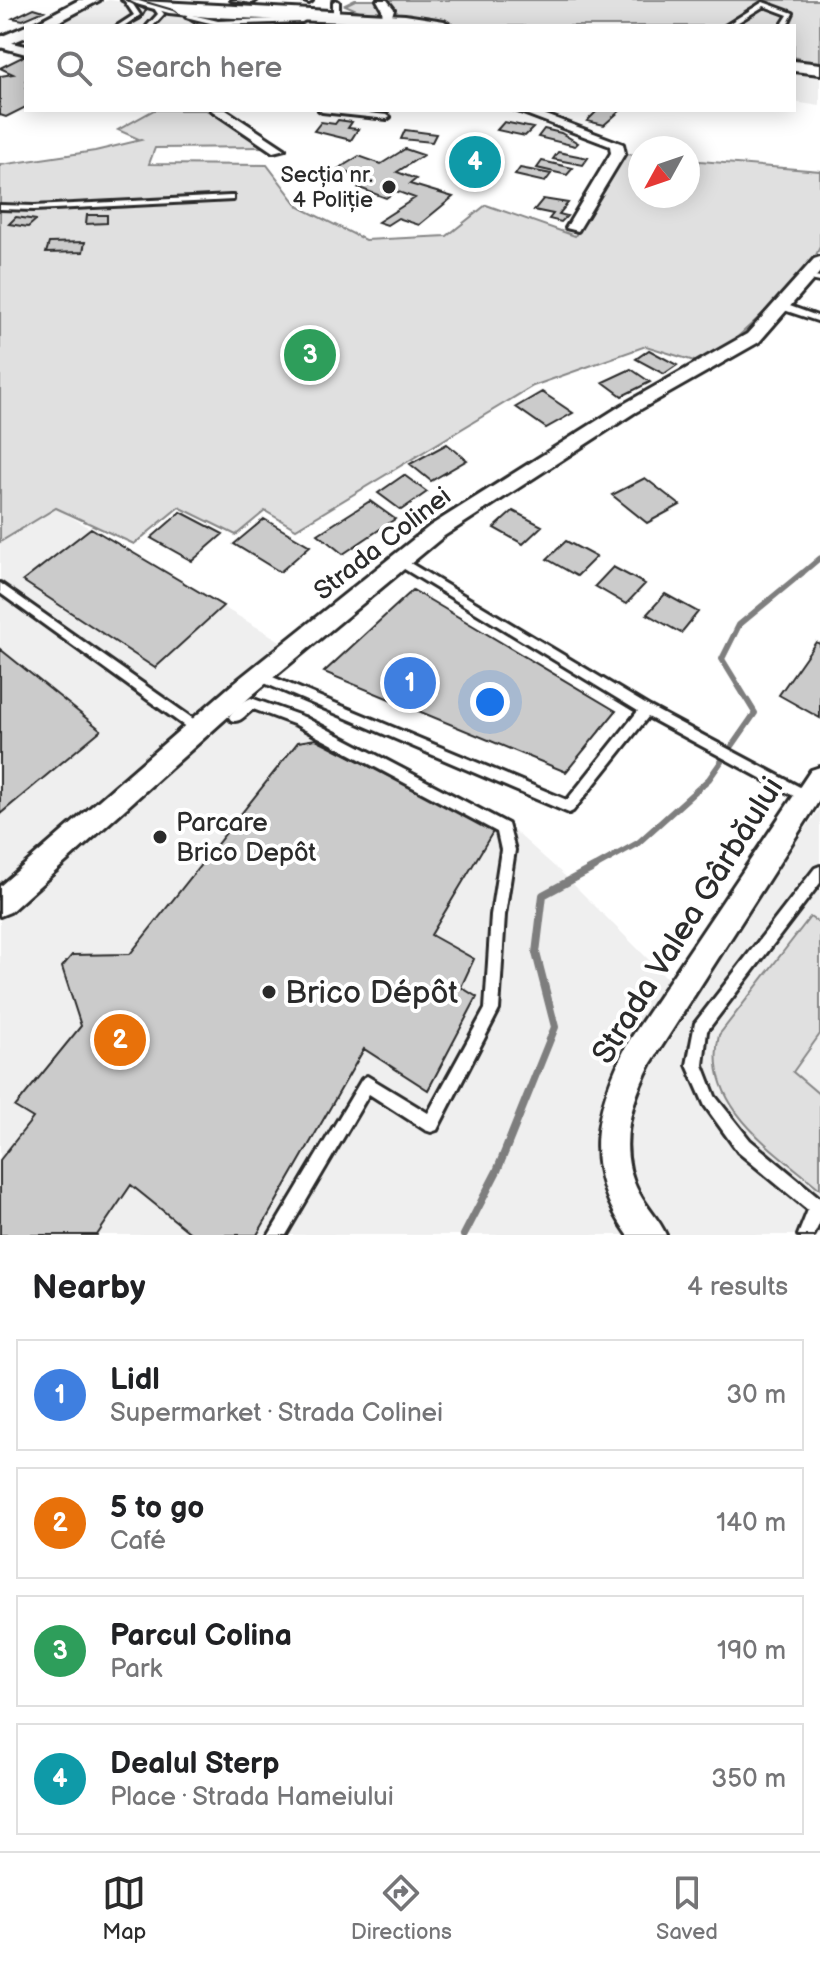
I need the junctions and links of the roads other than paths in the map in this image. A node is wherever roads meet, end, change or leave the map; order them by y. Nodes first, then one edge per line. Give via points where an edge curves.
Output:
1 (72, 0) edge
2 (92, 0) edge
3 (109, 0) edge
4 (128, 0) edge
5 (236, 0) edge
6 (252, 0) edge
7 (153, 4) edge
8 (336, 8) edge
9 (184, 13) junction
10 (390, 14) edge
11 (60, 16) junction
12 (42, 24) edge
13 (123, 24) edge
14 (152, 24) edge
15 (192, 24) edge
16 (435, 24) edge
17 (731, 24) edge
18 (785, 24) edge
19 (796, 66) edge
20 (820, 69) edge
21 (220, 112) edge
22 (341, 112) edge
23 (527, 112) edge
24 (387, 117) dead end
25 (278, 149) dead end
26 (230, 198) dead end
27 (0, 207) edge
28 (573, 228) dead end
29 (816, 273) edge
30 (784, 307) junction
31 (820, 320) edge
32 (400, 561) junction
33 (0, 587) edge
34 (259, 676) junction
35 (646, 710) junction
36 (235, 717) dead end
37 (198, 729) junction
38 (814, 788) edge
39 (820, 872) edge
40 (0, 903) edge
41 (819, 1208) edge
42 (641, 1232) edge
43 (277, 1235) edge
44 (806, 1235) edge

1 - 11 main road
2 - 11 main road
3 - 11 main road
4 - 7 main road
4 - 13 lane via 137,15
5 - 6 street
7 - 9 main road
7 - 14 lane via 161,14
8 - 9 main road
8 - 10 main road
9 - 10 lane via 218,23
9 - 15 lane
10 - 16 main road
11 - 12 main road
17 - 18 lane via 763,4 791,14
19 - 20 main road
21 - 25 street
22 - 24 lane
23 - 28 street via 616,144 618,153
26 - 27 lane
29 - 30 street, Strada Colinei
30 - 31 lane
30 - 32 street, Strada Colinei via 753,338 628,409 437,531
32 - 34 street, Strada Colinei
32 - 35 lane
33 - 37 lane
34 - 35 lane via 569,807
34 - 37 street, Strada Colinei
35 - 38 lane via 753,769
36 - 43 lane via 251,703 300,721 503,828 508,850 492,1010 431,1124 367,1084
37 - 40 street, Strada Colinei
38 - 42 street, Strada Valea Gârbăului via 640,1052 618,1098 610,1147 620,1188
39 - 41 lane via 700,1028 695,1065 710,1101 744,1146
41 - 44 lane

